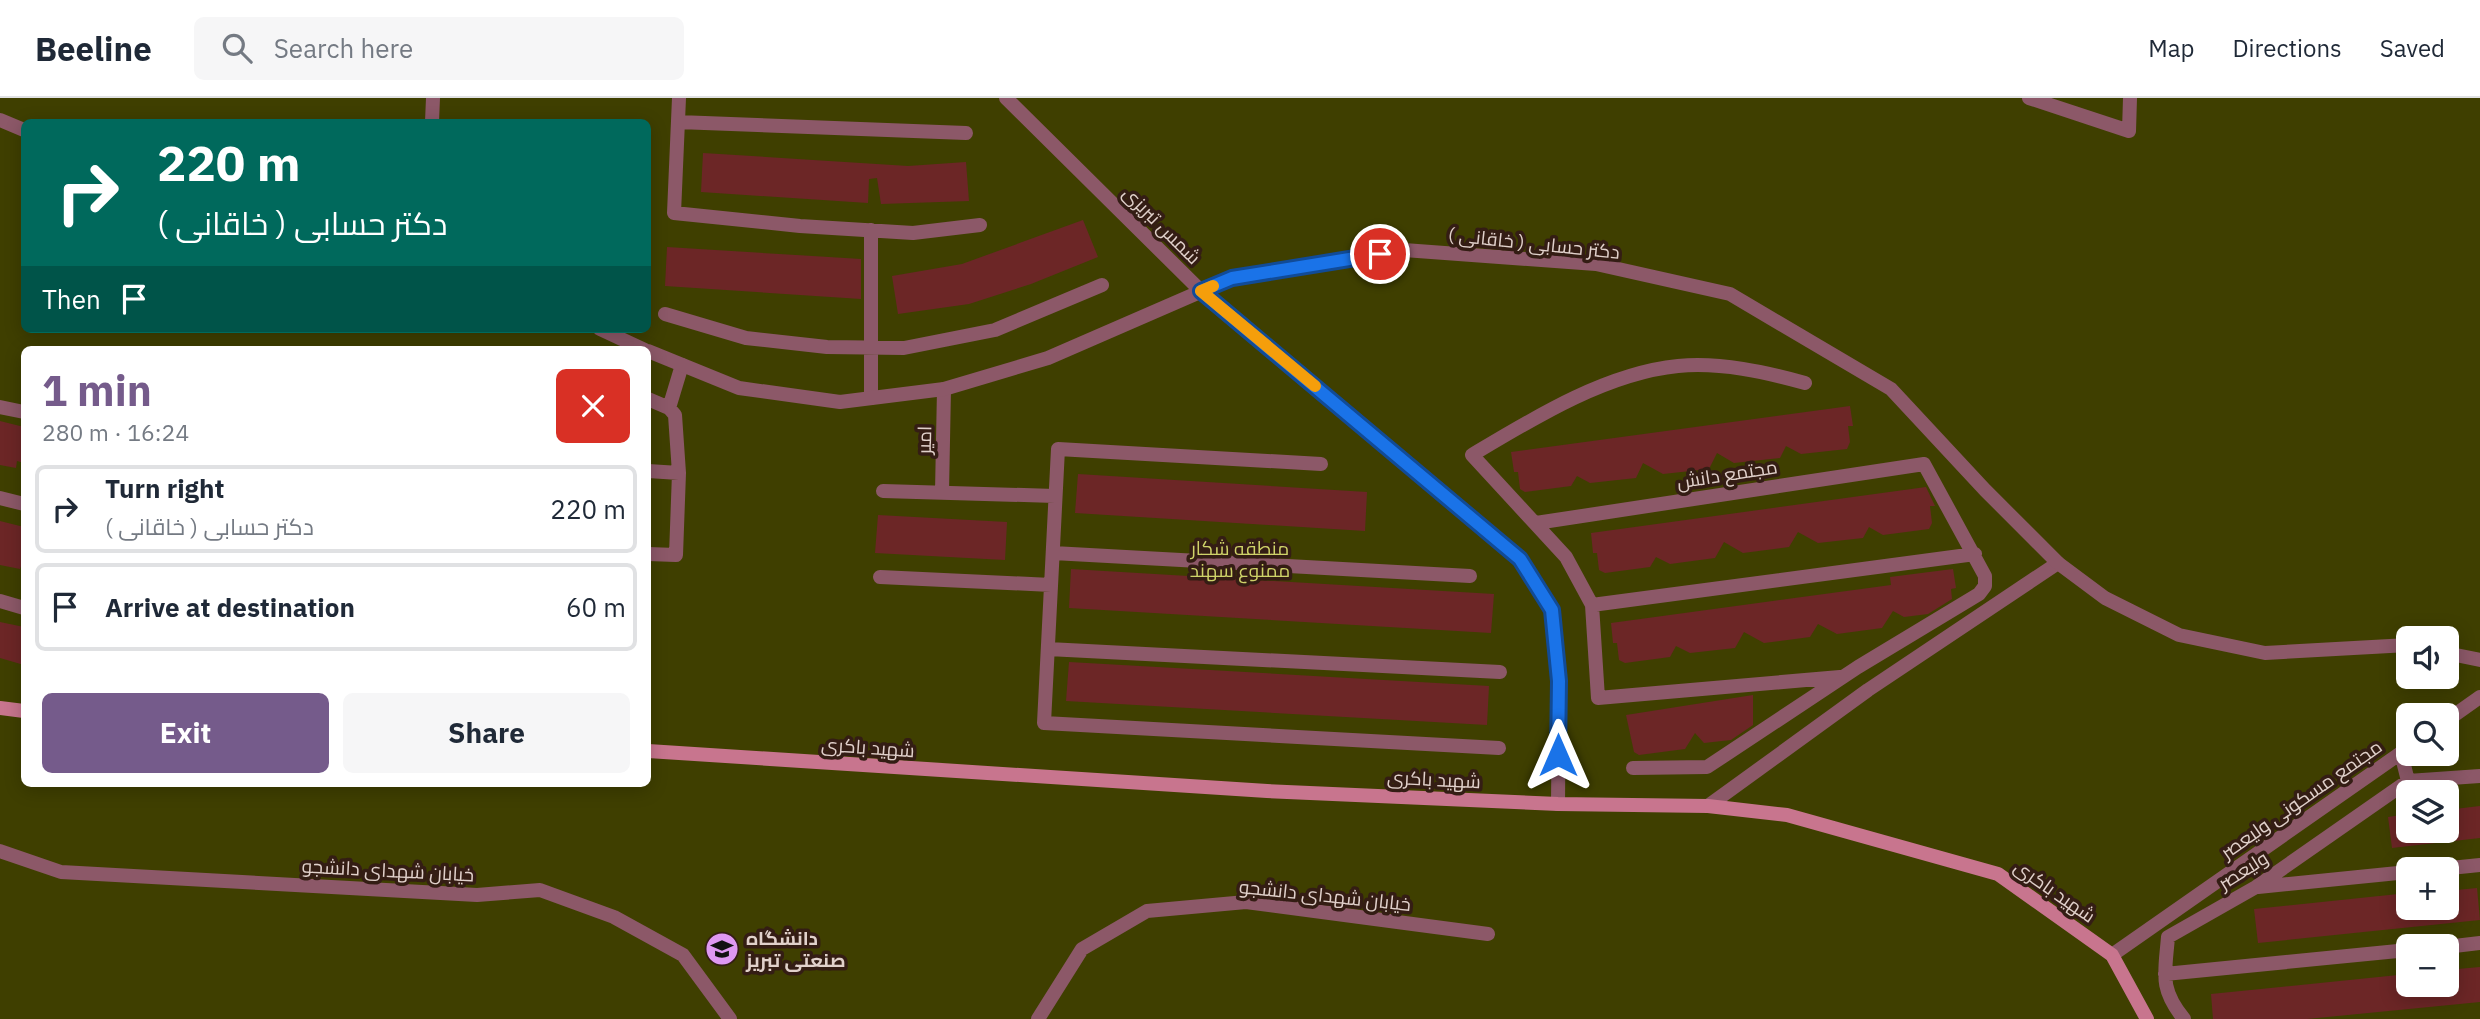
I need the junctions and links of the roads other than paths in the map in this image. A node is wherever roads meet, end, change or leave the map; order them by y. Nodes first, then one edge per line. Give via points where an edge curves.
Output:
1 (433, 98) edge
2 (679, 98) edge
3 (1006, 98) edge
4 (2029, 98) edge
5 (2130, 98) edge
6 (432, 119) edge
7 (0, 120) edge
8 (678, 122) junction
9 (21, 129) edge
10 (966, 133) dead end
11 (980, 225) dead end
12 (871, 230) junction
13 (1102, 285) dead end
14 (1201, 291) junction
15 (665, 314) dead end
16 (608, 333) edge
17 (636, 346) edge
18 (870, 347) junction
19 (651, 353) edge
20 (682, 365) junction
21 (1805, 383) dead end
22 (944, 388) junction
23 (871, 398) junction
24 (651, 400) edge
25 (0, 407) edge
26 (669, 408) junction
27 (21, 411) edge
28 (1321, 464) dead end
29 (651, 471) edge
30 (679, 473) junction
31 (883, 491) dead end
32 (942, 492) junction
33 (1055, 496) junction
34 (0, 498) edge
35 (21, 503) edge
36 (1536, 523) junction
37 (1053, 553) junction
38 (651, 554) edge
39 (1975, 554) junction
40 (2058, 563) junction
41 (1470, 576) dead end
42 (880, 577) dead end
43 (1051, 585) junction
44 (0, 601) edge
45 (1592, 605) junction
46 (21, 607) edge
47 (2396, 646) edge
48 (1048, 649) junction
49 (2459, 656) edge
50 (2480, 660) edge
51 (1858, 667) junction
52 (1500, 672) dead end
53 (1843, 677) junction
54 (1868, 690) junction
55 (2480, 697) edge
56 (0, 708) edge
57 (21, 711) edge
58 (2459, 712) edge
59 (1499, 748) dead end
60 (651, 751) edge
61 (2396, 756) edge
62 (1633, 768) dead end
63 (2480, 776) edge
64 (2422, 780) edge
65 (2396, 789) edge
66 (1558, 804) junction
67 (1708, 806) junction
68 (0, 851) edge
69 (2480, 865) edge
70 (2459, 867) edge
71 (2396, 873) edge
72 (2256, 887) junction
73 (1488, 934) dead end
74 (2480, 943) edge
75 (2459, 945) edge
76 (2396, 951) edge
77 (2112, 955) junction
78 (2165, 974) junction
79 (730, 1019) edge
80 (1038, 1019) edge
81 (2147, 1019) edge
82 (2184, 1019) edge

1 - 6 street
2 - 8 street
3 - 14 street, شمس تبریزی
4 - 5 street via 2130,131
7 - 9 street
8 - 10 street
8 - 12 street via 674,214
11 - 12 street via 913,233
12 - 18 street
13 - 18 street via 995,330 904,348
14 - 22 street, دکتر حسابی ( خاقانی ) via 1048,358
14 - 40 street, دکتر حسابی ( خاقانی ) via 1232,278 1404,250 1596,264 1730,294 1891,388
14 - 66 street, شمس تبریزی via 1520,559 1552,610 1559,681
15 - 18 street via 746,338
16 - 17 street, دکتر حسابی ( خاقانی )
18 - 23 street
19 - 20 street, دکتر حسابی ( خاقانی )
20 - 23 street, دکتر حسابی ( خاقانی ) via 739,388 840,402
20 - 26 street
21 - 36 street via 1756,370 1678,366 1612,382 1544,412 1472,455
22 - 23 street, دکتر حسابی ( خاقانی )
22 - 32 street, امیر
24 - 26 street
25 - 27 street
26 - 30 street via 675,415
28 - 33 street via 1058,449
29 - 30 street
30 - 38 street via 676,555
31 - 32 street
32 - 33 street
33 - 37 street
34 - 35 street
36 - 39 street, مجتمع دانش via 1924,464
36 - 45 street via 1566,557
37 - 41 street
37 - 43 street
39 - 45 street
39 - 51 street via 1985,576 1979,594
40 - 47 street, دکتر حسابی ( خاقانی ) via 2105,598 2179,635 2265,653
40 - 54 street
42 - 43 street
43 - 48 street
44 - 46 street
45 - 53 street via 1598,698
48 - 52 street
48 - 59 street via 1044,723
49 - 50 street
51 - 53 street
51 - 54 street
53 - 62 street via 1707,767
54 - 67 street
55 - 58 street
56 - 57 main road
60 - 66 main road, شهید باکری via 1253,790
61 - 77 street, مجتمع مسکونی ولیعصر
63 - 64 street
65 - 72 street, ولیعصر
66 - 67 main road, شهید باکری
67 - 77 main road, شهید باکری via 1787,815 1998,874
68 - 79 street, خیابان شهدای دانشجو via 61,872 477,895 540,890 614,917 683,955
69 - 70 street
71 - 72 street
72 - 78 street, ولیعصر via 2168,937
73 - 80 street, خیابان شهدای دانشجو via 1246,902 1147,911 1082,949
74 - 75 street
76 - 78 street
77 - 81 main road, شهید باکری
78 - 82 street, ولیعصر via 2168,999

